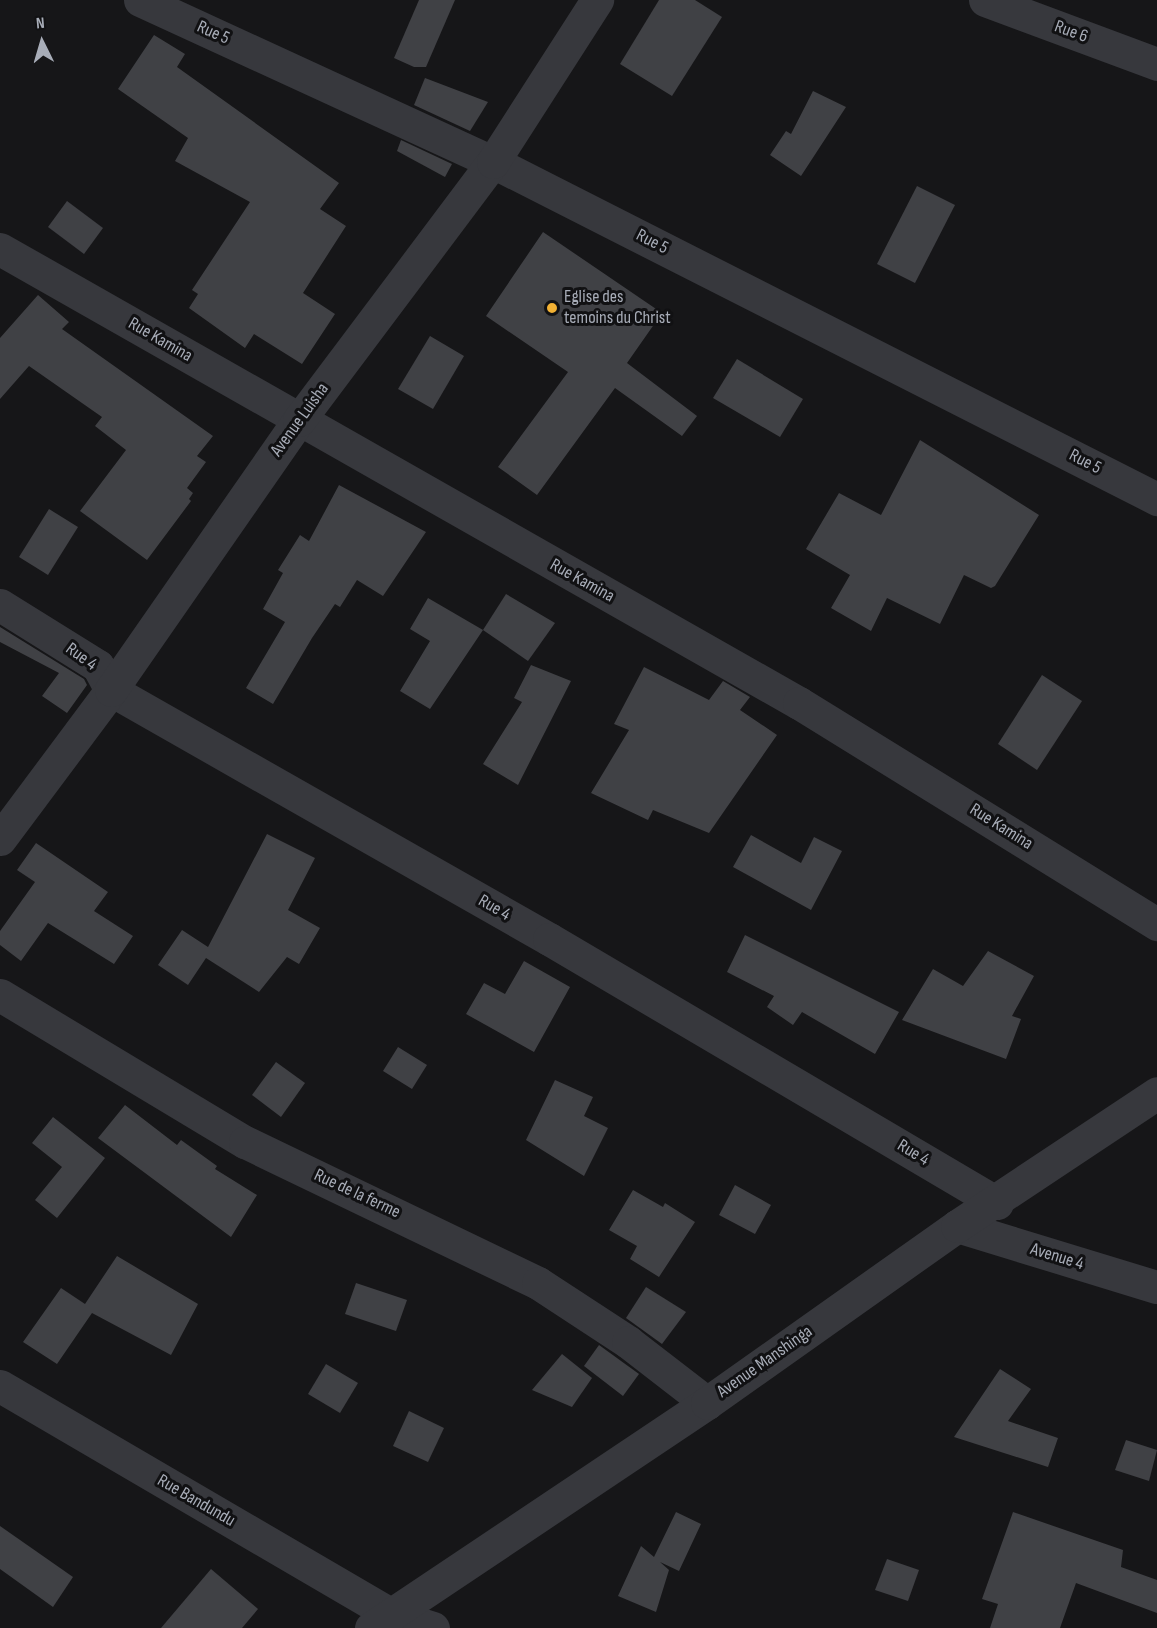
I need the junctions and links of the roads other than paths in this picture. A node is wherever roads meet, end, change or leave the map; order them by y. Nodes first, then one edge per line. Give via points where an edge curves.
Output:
1 (140, 0) edge
2 (597, 0) edge
3 (985, 0) edge
4 (1157, 64) edge
5 (493, 162) junction
6 (0, 249) edge
7 (299, 420) junction
8 (1157, 499) edge
9 (0, 605) edge
10 (111, 690) junction
11 (0, 839) edge
12 (1157, 924) edge
13 (0, 995) edge
14 (1157, 1093) edge
15 (997, 1203) junction
16 (957, 1226) junction
17 (1157, 1287) edge
18 (0, 1386) edge
19 (707, 1403) junction
20 (381, 1621) edge
21 (433, 1628) edge

1 - 5 street, Rue 5
2 - 5 street, Avenue Luisha
3 - 4 street, Rue 6
5 - 7 street, Avenue Luisha
5 - 8 street, Rue 5
6 - 7 street, Rue Kamina
7 - 10 street, Avenue Luisha
7 - 12 street, Rue Kamina via 799,703
9 - 10 street, Rue 4 via 98,666
10 - 11 street, Avenue Luisha
10 - 15 street, Rue 4 via 549,939
13 - 19 street, Rue de la ferme via 245,1142 538,1283 628,1342
14 - 15 street, Avenue Manshinga
15 - 16 street, Avenue Manshinga
16 - 17 street, Avenue 4
16 - 19 street, Avenue Manshinga
18 - 20 street, Rue Bandundu
19 - 20 street, Avenue Manshinga
20 - 21 street, Rue Bandundu

